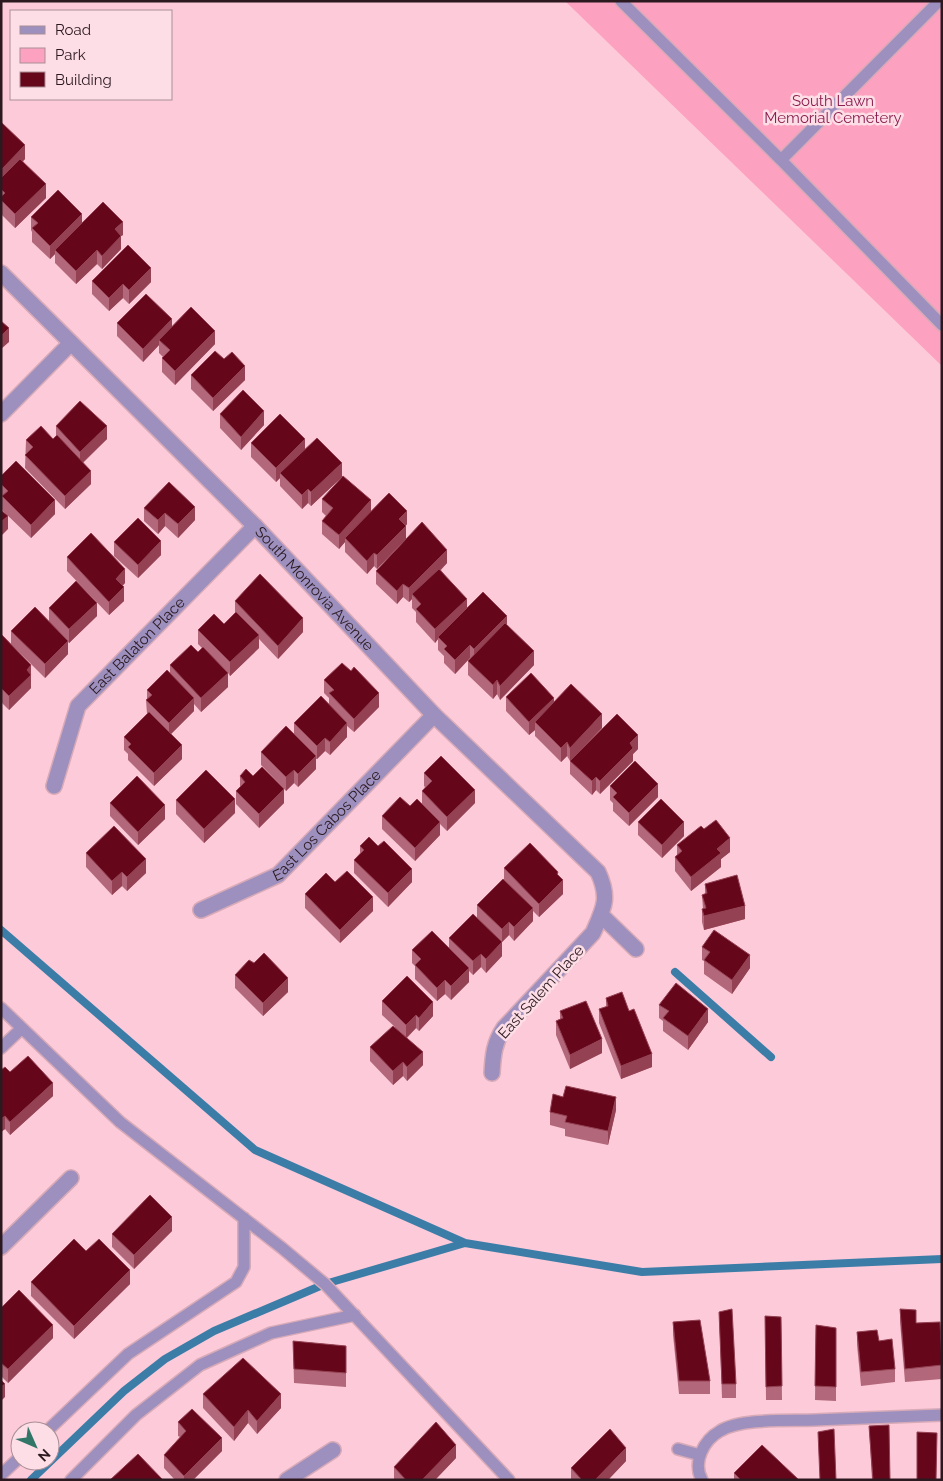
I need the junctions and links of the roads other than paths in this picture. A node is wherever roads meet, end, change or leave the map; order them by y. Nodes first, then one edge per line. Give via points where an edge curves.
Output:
1 (621, 1) edge
2 (939, 1) edge
3 (781, 160) junction
4 (1, 273) edge
5 (942, 325) edge
6 (71, 343) junction
7 (1, 414) edge
8 (255, 526) junction
9 (434, 715) junction
10 (54, 786) dead end
11 (201, 910) dead end
12 (601, 915) junction
13 (636, 949) dead end
14 (1, 1008) edge
15 (22, 1028) junction
16 (1, 1048) edge
17 (492, 1073) dead end
18 (71, 1178) dead end
19 (244, 1218) junction
20 (1, 1247) edge
21 (355, 1315) junction
22 (942, 1415) edge
23 (58, 1421) edge
24 (678, 1449) dead end
25 (333, 1450) dead end
26 (700, 1455) junction
27 (505, 1478) edge
28 (71, 1480) edge
29 (287, 1480) edge
30 (702, 1480) edge

1 - 3 lane
2 - 3 lane
3 - 5 lane
4 - 6 street, South Monrovia Avenue
6 - 7 street
6 - 8 street, South Monrovia Avenue
8 - 9 street, South Monrovia Avenue
8 - 10 street, East Balaton Place via 78,706
9 - 11 street, East Los Cabos Place via 278,875
9 - 12 street, South Monrovia Avenue via 598,872 605,896
12 - 13 street
12 - 17 street, East Salem Place via 593,933 496,1039
14 - 15 lane
15 - 16 lane
15 - 19 lane via 120,1122
18 - 20 street
19 - 21 lane via 325,1284
19 - 23 lane via 244,1267 236,1282 128,1354
21 - 27 lane
21 - 28 lane via 271,1333 200,1365 136,1415
22 - 26 lane via 772,1421 733,1426 709,1438
24 - 26 lane
25 - 29 street
26 - 30 lane via 698,1462

